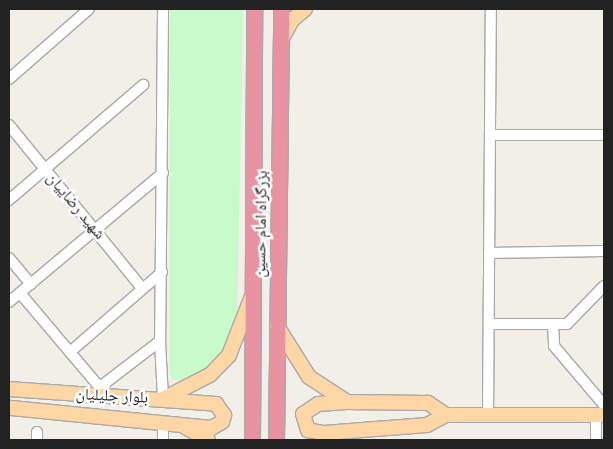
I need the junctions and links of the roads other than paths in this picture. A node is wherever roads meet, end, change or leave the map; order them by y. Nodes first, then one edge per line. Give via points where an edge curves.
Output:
1 (88, 9) edge
2 (163, 9) edge
3 (254, 9) edge
4 (281, 9) edge
5 (305, 9) edge
6 (491, 9) edge
7 (281, 40) junction
8 (9, 79) edge
9 (143, 85) dead end
10 (9, 125) edge
11 (490, 135) junction
12 (604, 135) edge
13 (45, 169) junction
14 (163, 173) junction
15 (9, 200) edge
16 (96, 230) junction
17 (604, 251) edge
18 (490, 253) junction
19 (9, 258) edge
20 (162, 272) junction
21 (31, 284) junction
22 (604, 286) edge
23 (142, 288) junction
24 (254, 291) junction
25 (20, 293) junction
26 (9, 302) edge
27 (489, 324) junction
28 (553, 324) junction
29 (277, 326) junction
30 (160, 341) junction
31 (70, 352) junction
32 (9, 389) edge
33 (103, 392) junction
34 (163, 399) junction
35 (347, 402) junction
36 (9, 408) edge
37 (601, 412) edge
38 (446, 415) junction
39 (488, 415) junction
40 (163, 422) junction
41 (358, 429) junction
42 (209, 434) edge
43 (163, 440) edge
44 (252, 440) edge
45 (276, 440) edge
46 (348, 440) edge
47 (596, 440) edge

1 - 8 street
2 - 14 street
3 - 24 highway, بزرگراه امام حسین
4 - 7 highway, بزرگراه امام حسین
5 - 7 main road via 292,20
6 - 11 street
7 - 29 highway, بزرگراه امام حسین
9 - 13 street
10 - 13 street, شهید رضاییان
11 - 12 street
11 - 18 street
13 - 15 street
13 - 16 street, شهید رضاییان
14 - 16 street
14 - 20 street
16 - 21 street
16 - 23 street, شهید رضاییان
17 - 18 street
18 - 27 street
19 - 21 street
20 - 23 street
20 - 30 street
21 - 25 street
22 - 28 street via 567,324
23 - 31 street
24 - 34 main road via 229,355 210,375
24 - 44 highway, بزرگراه امام حسین
25 - 26 street
25 - 31 street
27 - 28 street
27 - 39 street
28 - 37 street via 554,346
29 - 35 main road via 309,377
29 - 45 highway, بزرگراه امام حسین
30 - 33 street
30 - 34 street
31 - 33 street
32 - 33 main road, بلوار جلیلیان
33 - 34 main road, بلوار جلیلیان
34 - 42 main road, بلوار جلیلیان via 216,404 224,416
35 - 38 main road via 428,403
35 - 41 main road via 309,407 303,414 304,422 308,430 316,432
36 - 40 main road, بلوار جلیلیان
37 - 39 main road
37 - 47 street
38 - 39 main road
38 - 41 main road via 427,425
40 - 42 main road, بلوار جلیلیان
40 - 43 street
41 - 46 main road

